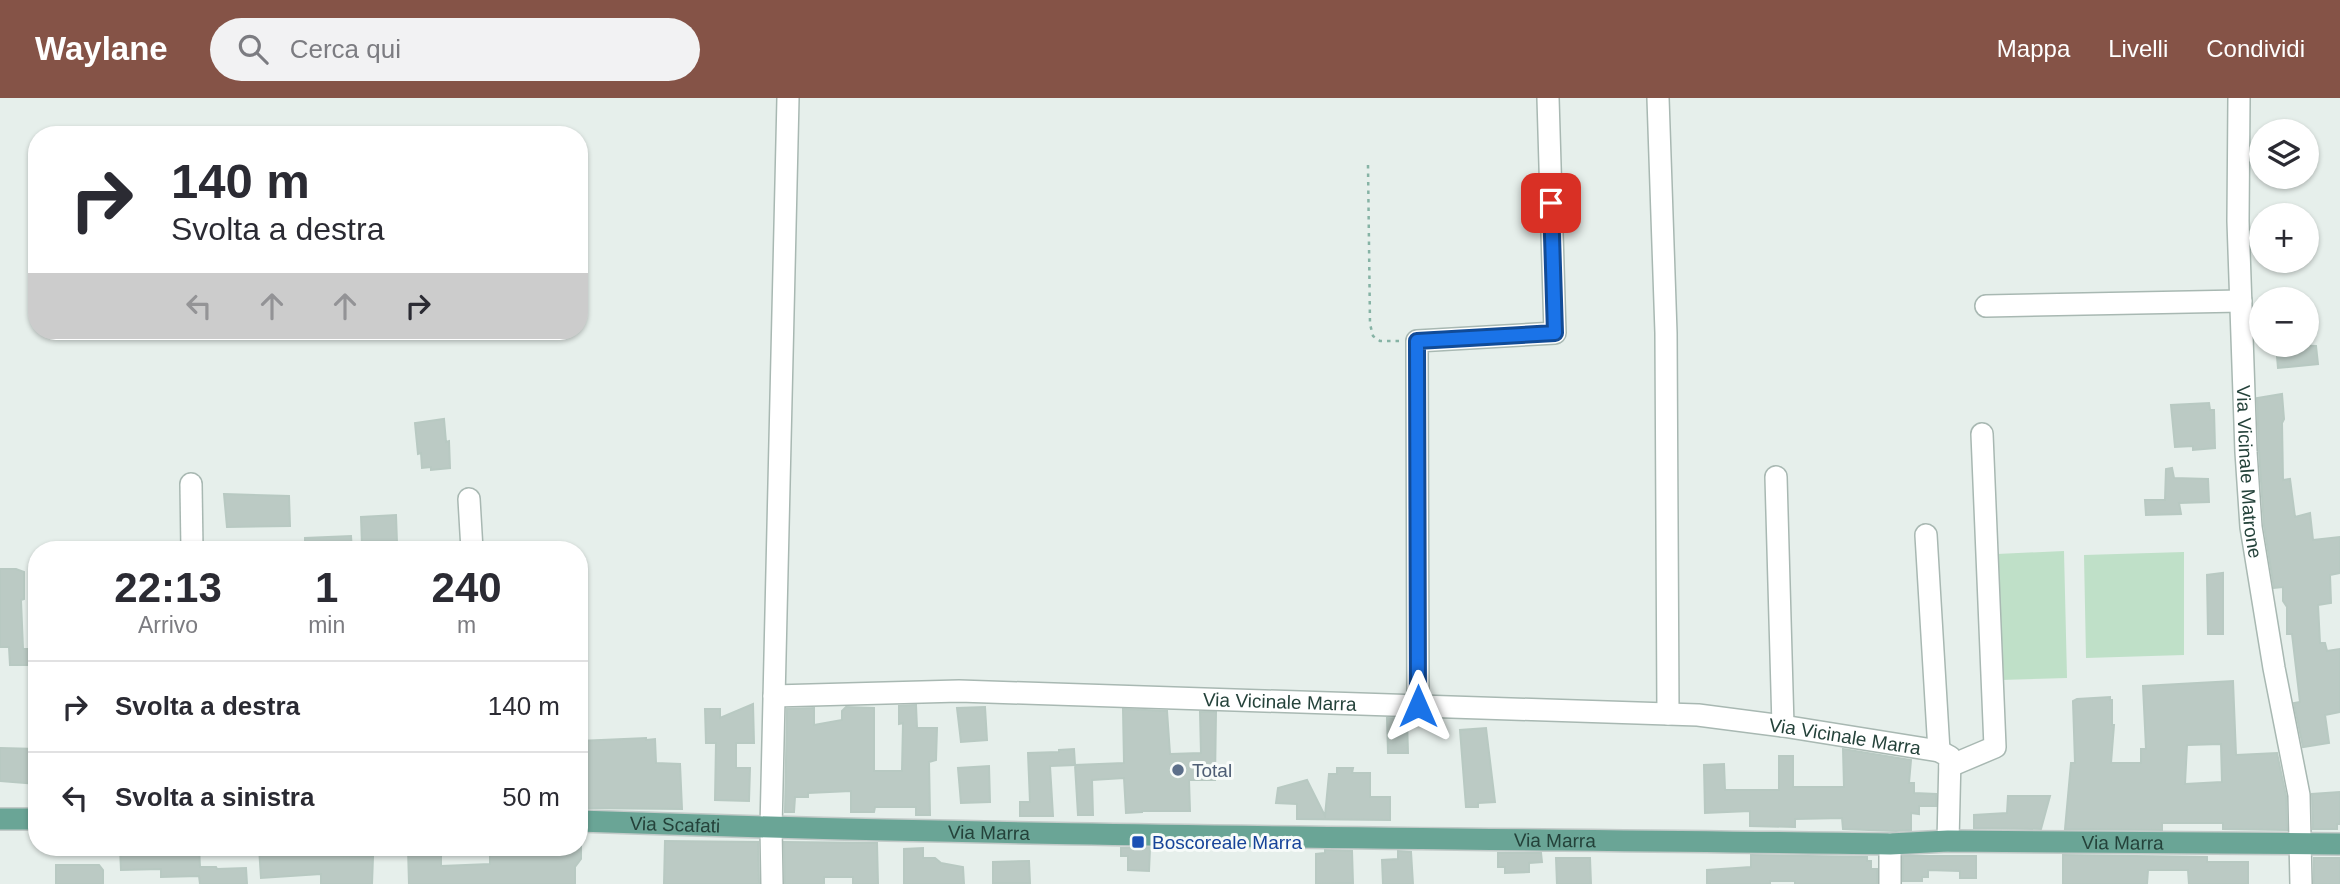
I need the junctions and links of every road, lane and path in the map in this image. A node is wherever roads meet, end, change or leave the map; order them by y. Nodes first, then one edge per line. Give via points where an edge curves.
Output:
1 (788, 98) edge
2 (1548, 98) edge
3 (1658, 98) edge
4 (2245, 99) edge
5 (1368, 165) dead end
6 (2241, 301) junction
7 (1986, 306) dead end
8 (1417, 341) junction
9 (1982, 434) dead end
10 (1776, 477) dead end
11 (191, 484) dead end
12 (469, 499) dead end
13 (1926, 535) dead end
14 (192, 541) edge
15 (471, 541) edge
16 (774, 696) junction
17 (1418, 706) junction
18 (1668, 714) junction
19 (1783, 726) junction
20 (1944, 758) junction
21 (0, 819) edge
22 (28, 819) edge
23 (588, 821) edge
24 (771, 828) junction
25 (1948, 841) junction
26 (2301, 843) junction
27 (1890, 844) junction
28 (2340, 844) edge
29 (772, 884) edge
30 (1890, 884) edge
31 (2301, 884) edge

1 - 16 street
2 - 8 street via 1555,333
3 - 18 street via 1666,333
4 - 6 street, Via Vicinale Matrone via 2238,221
5 - 8 path via 1373,336 1380,341
6 - 7 street
6 - 26 street, Via Vicinale Matrone via 2251,527 2299,795
8 - 17 street
9 - 20 street via 1995,747
10 - 19 street
11 - 14 street
12 - 15 street
13 - 20 street
16 - 17 street, Via Vicinale Marra via 960,691
16 - 24 street
17 - 18 street, Via Vicinale Marra
18 - 19 street, Via Vicinale Marra
19 - 20 street, Via Vicinale Marra
20 - 25 street
21 - 22 main road
23 - 24 main road, Via Scafati
24 - 27 main road, Via Marra
24 - 29 street
25 - 26 main road, Via Marra
25 - 27 main road, Via Marra
26 - 28 main road, Via Marra
26 - 31 street, Via Vicinale Matrone
27 - 30 street

